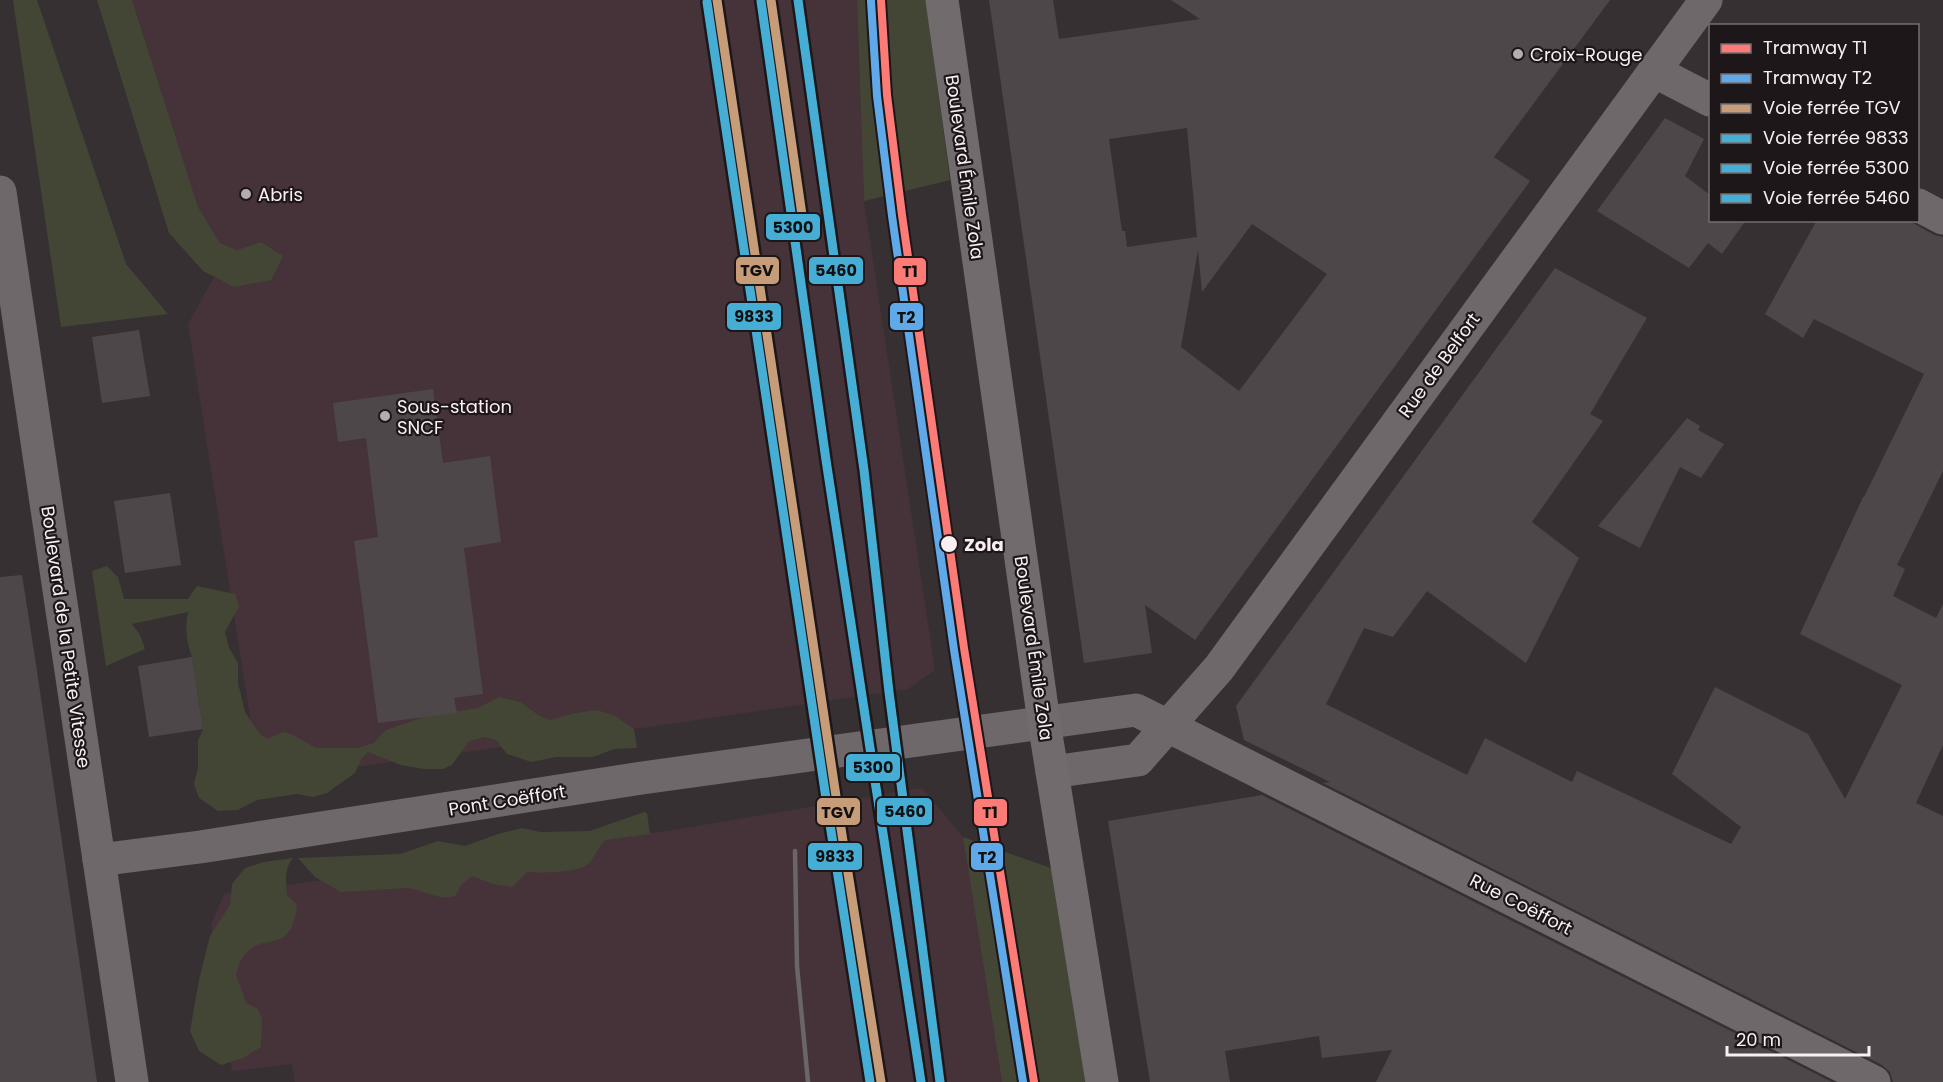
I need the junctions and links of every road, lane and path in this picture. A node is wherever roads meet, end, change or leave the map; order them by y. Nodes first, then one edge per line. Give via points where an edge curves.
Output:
1 (942, 0) edge
2 (1706, 0) edge
3 (1654, 71) junction
4 (1709, 99) edge
5 (0, 192) edge
6 (1919, 206) edge
7 (1943, 218) edge
8 (7, 298) edge
9 (1044, 722) junction
10 (1168, 726) junction
11 (1052, 772) junction
12 (99, 860) junction
13 (132, 1082) edge
14 (1102, 1082) edge
15 (1874, 1082) edge

1 - 9 main road, Boulevard Émile Zola
2 - 3 street, Rue de Belfort
3 - 4 street
3 - 10 street, Rue de Belfort via 1219,668
5 - 8 street, Boulevard de la Petite Vitesse
6 - 7 street
8 - 12 street, Boulevard de la Petite Vitesse
9 - 10 street, Rue Coëffort via 1136,710
9 - 11 main road, Boulevard Émile Zola
9 - 12 street, Pont Coëffort
10 - 11 street, Rue de Belfort via 1138,760
10 - 15 street, Rue Coëffort
11 - 14 main road, Boulevard Émile Zola
12 - 13 street, Boulevard de la Petite Vitesse

